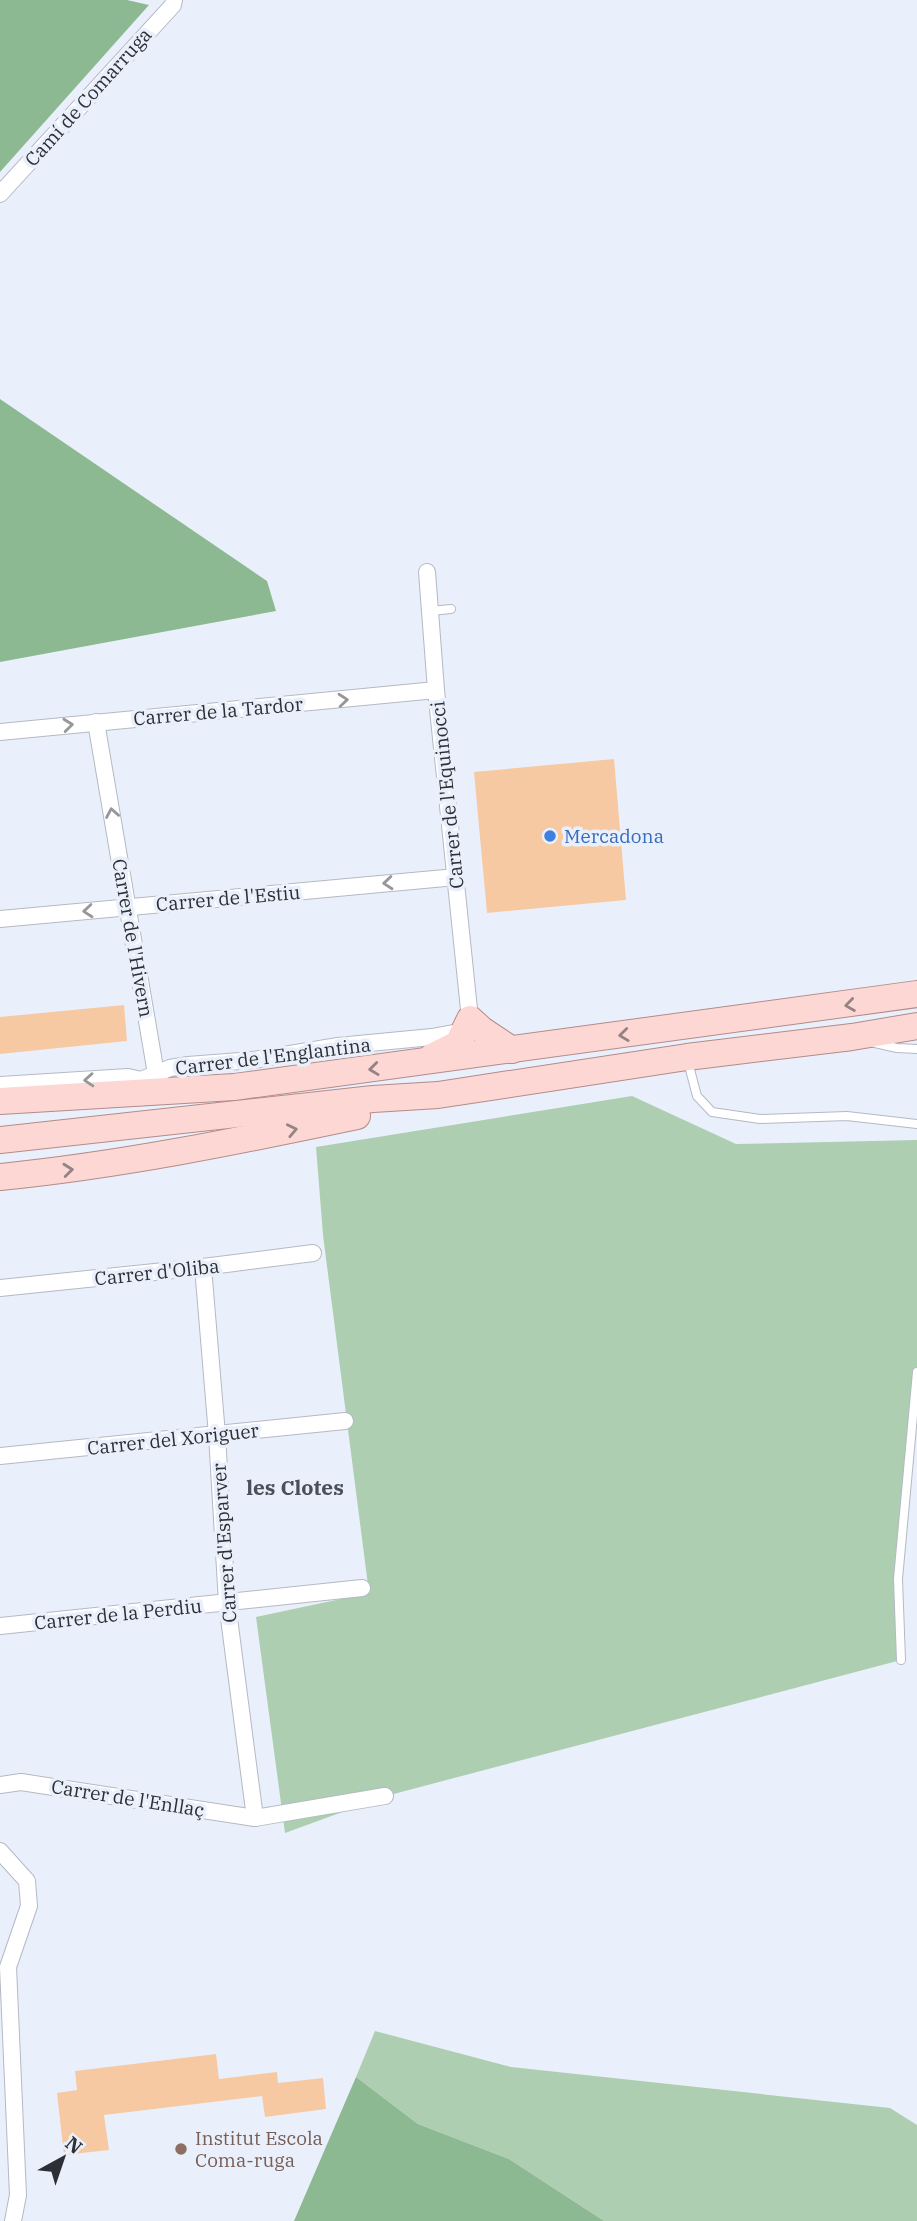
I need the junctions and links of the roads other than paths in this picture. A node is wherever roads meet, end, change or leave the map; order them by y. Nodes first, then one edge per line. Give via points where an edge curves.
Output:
1 (174, 0) edge
2 (0, 194) edge
3 (427, 572) dead end
4 (452, 609) dead end
5 (430, 611) junction
6 (436, 690) junction
7 (96, 722) junction
8 (0, 732) edge
9 (456, 877) junction
10 (128, 907) junction
11 (0, 919) edge
12 (917, 994) edge
13 (467, 1025) junction
14 (917, 1026) edge
15 (852, 1037) junction
16 (917, 1049) edge
17 (512, 1050) junction
18 (687, 1057) junction
19 (410, 1064) junction
20 (156, 1074) junction
21 (0, 1085) edge
22 (234, 1087) junction
23 (409, 1098) junction
24 (0, 1101) edge
25 (917, 1124) edge
26 (0, 1140) edge
27 (0, 1177) edge
28 (313, 1253) dead end
29 (203, 1267) junction
30 (0, 1288) edge
31 (917, 1372) edge
32 (345, 1421) dead end
33 (217, 1435) junction
34 (0, 1456) edge
35 (362, 1588) dead end
36 (227, 1603) junction
37 (0, 1626) edge
38 (901, 1660) dead end
39 (0, 1785) edge
40 (386, 1796) dead end
41 (255, 1818) junction
42 (3, 1855) edge
43 (5, 2060) edge
44 (13, 2221) edge

1 - 2 street, Camí de Comarruga
3 - 5 street, Carrer de l'Equinocci
4 - 5 lane
5 - 6 street, Carrer de l'Equinocci
7 -> 6 street, Carrer de la Tardor
6 - 9 street, Carrer de l'Equinocci
8 -> 7 street, Carrer de la Tardor
10 -> 7 street, Carrer de l'Hivern
9 -> 10 street, Carrer de l'Estiu
9 - 13 street, Carrer de l'Equinocci
10 -> 11 street, Carrer de l'Estiu
10 - 20 street, Carrer de l'Hivern
12 -> 17 main road
13 - 17 main road
13 - 19 main road via 458,1044
13 - 20 street, Carrer de l'Englantina via 432,1037 188,1065
14 - 15 main road
15 - 16 lane
15 - 18 main road
17 - 19 main road
18 - 23 main road
18 - 25 lane via 697,1096 712,1112 760,1119 847,1116
19 -> 22 main road
20 -> 21 street, Carrer de l'Englantina via 141,1080
20 - 22 street via 177,1080 219,1080
22 - 24 main road
23 - 26 main road
27 -> 23 main road via 208,1147 380,1111
28 - 29 street, Carrer d'Oliba
29 - 30 street, Carrer d'Oliba
29 - 33 street, Carrer d'Esparver
31 - 38 lane via 898,1579
32 - 33 street, Carrer del Xoriguer
33 - 34 street, Carrer del Xoriguer
33 - 36 street, Carrer d'Esparver
35 - 36 street, Carrer de la Perdiu
36 - 37 street, Carrer de la Perdiu
36 - 41 street, Carrer d'Esparver
39 - 41 street, Carrer de l'Enllaç via 21,1782
40 - 41 street, Carrer de l'Enllaç
42 - 43 street via 27,1881 29,1906 8,1967
43 - 44 street via 18,2195

